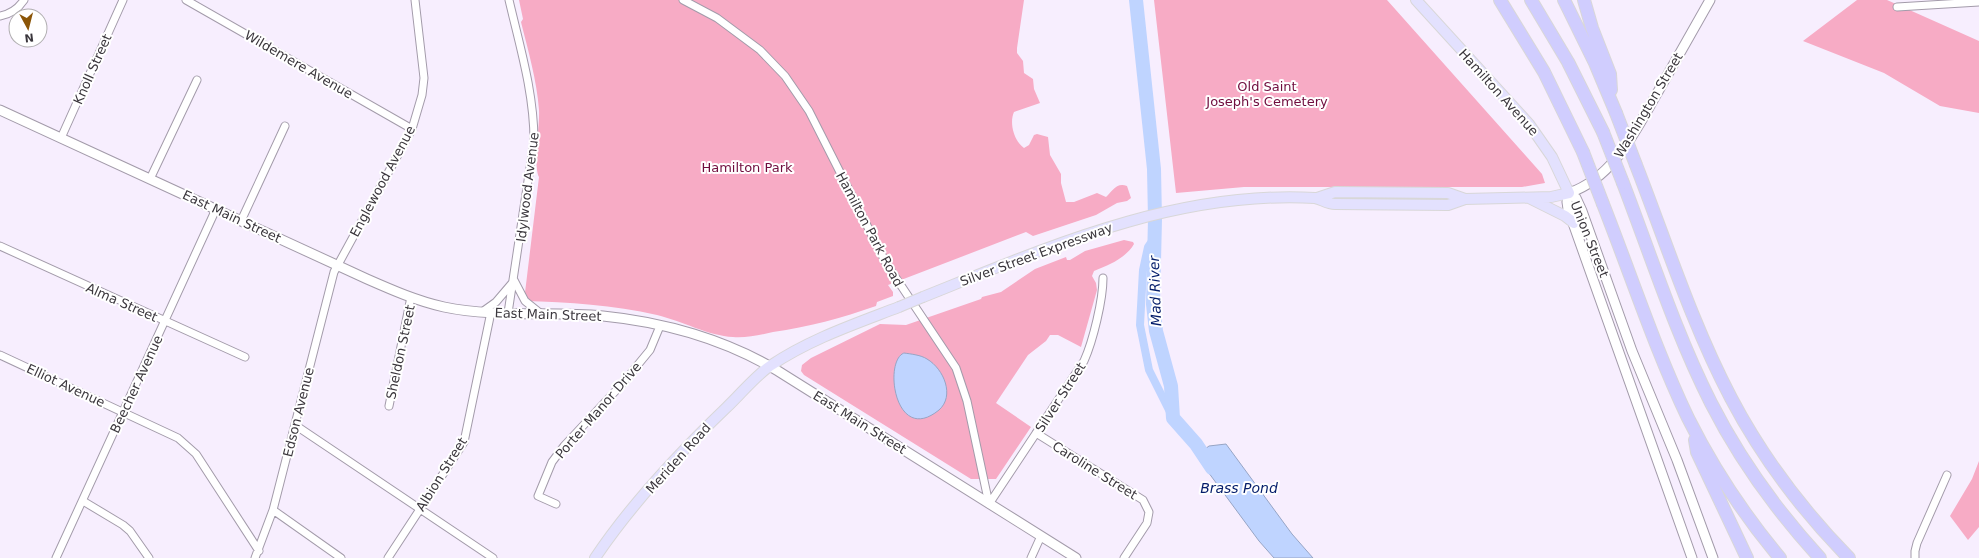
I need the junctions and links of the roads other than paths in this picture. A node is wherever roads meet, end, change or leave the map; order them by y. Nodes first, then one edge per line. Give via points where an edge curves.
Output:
1 (24, 0) edge
2 (123, 0) edge
3 (186, 0) edge
4 (415, 0) edge
5 (509, 0) edge
6 (683, 0) edge
7 (1416, 0) edge
8 (1500, 0) edge
9 (1531, 0) edge
10 (1564, 0) edge
11 (1584, 0) edge
12 (1710, 0) edge
13 (1979, 2) edge
14 (1897, 7) dead end
15 (0, 16) edge
16 (197, 80) dead end
17 (1611, 100) junction
18 (0, 110) edge
19 (285, 126) dead end
20 (412, 129) junction
21 (61, 138) junction
22 (150, 179) junction
23 (1569, 193) junction
24 (1528, 197) junction
25 (216, 209) junction
26 (241, 221) junction
27 (1574, 223) junction
28 (0, 246) edge
29 (337, 265) junction
30 (1103, 278) dead end
31 (514, 280) junction
32 (411, 297) junction
33 (486, 312) junction
34 (508, 312) junction
35 (540, 313) junction
36 (165, 321) junction
37 (660, 326) junction
38 (0, 355) edge
39 (245, 357) dead end
40 (770, 366) junction
41 (389, 406) dead end
42 (123, 412) junction
43 (295, 425) junction
44 (1695, 431) junction
45 (1036, 433) junction
46 (1948, 475) dead end
47 (83, 501) junction
48 (556, 504) dead end
49 (989, 504) junction
50 (419, 509) junction
51 (273, 510) junction
52 (1041, 536) junction
53 (259, 551) junction
54 (56, 558) edge
55 (148, 558) edge
56 (255, 558) edge
57 (341, 558) edge
58 (388, 558) edge
59 (493, 558) edge
60 (595, 558) edge
61 (1031, 558) edge
62 (1076, 558) edge
63 (1124, 558) edge
64 (1692, 558) edge
65 (1712, 558) edge
66 (1748, 558) edge
67 (1780, 558) edge
68 (1820, 558) edge
69 (1849, 558) edge
70 (1915, 558) edge

1 - 15 street via 19,8 8,15
2 - 21 street, Knoll Street
3 - 20 street, Wildemere Avenue
4 - 20 street, Englewood Avenue via 424,78
5 - 31 street, Idylwood Avenue via 531,92 534,116 534,141
6 - 49 street, Hamilton Park Road via 717,18 760,50 785,76 808,109 886,263 956,368 967,401
7 - 23 main road, Hamilton Avenue via 1529,124 1556,164
8 - 44 highway, bridge via 1544,72 1583,152 1669,375
9 - 68 highway, bridge via 1568,62 1603,132 1683,340 1711,403 1757,481
10 - 17 highway
11 - 17 highway via 1610,74
12 - 23 main road, Washington Street via 1623,150 1596,178
13 - 14 street
16 - 22 street
17 - 69 highway, bridge via 1695,317 1730,397 1784,482 1818,525
18 - 21 main road, East Main Street
19 - 26 street
20 - 29 street, Englewood Avenue
21 - 22 main road, East Main Street
22 - 25 main road, East Main Street
23 - 24 main road, Silver Street Expressway
23 - 27 main road, Union Street via 1568,206
23 - 65 main road, Union Street via 1576,198 1582,211 1632,351 1677,460
24 - 27 main road
24 - 40 main road, Silver Street Expressway, bridge via 1465,199 1448,193 1331,192 1317,198 1229,200 1166,212 1067,242 899,306 817,339
25 - 26 main road, East Main Street
25 - 36 street, Beecher Avenue
26 - 29 main road, East Main Street
27 - 64 main road, Union Street
28 - 36 street, Alma Street
29 - 32 main road, East Main Street
29 - 43 street, Edson Avenue
30 - 45 street, Silver Street via 1087,355
31 - 33 street
31 - 34 street, Idylwood Avenue
31 - 35 street via 525,301
32 - 33 main road, East Main Street via 445,307
32 - 41 street, Sheldon Street
33 - 34 main road, East Main Street
33 - 50 street, Albion Street via 464,442
34 - 35 main road, East Main Street
35 - 37 main road, East Main Street via 609,317
36 - 39 street, Alma Street
36 - 42 street, Beecher Avenue
37 - 40 main road, East Main Street via 707,339
37 - 48 street, Porter Manor Drive via 650,350 552,462 538,496
38 - 42 street, Elliot Avenue
40 - 49 main road, East Main Street
40 - 60 main road, Meriden Road via 689,445 630,512
42 - 47 street, Beecher Avenue
42 - 53 street, Elliot Avenue via 178,438 196,454
43 - 50 street
43 - 51 street, Edson Avenue
44 - 66 highway via 1697,452
44 - 67 highway via 1736,500
45 - 49 street, Silver Street
45 - 63 street, Caroline Street via 1143,500 1149,512 1147,523
46 - 70 street via 1917,543
47 - 54 street, Beecher Avenue
47 - 55 street via 130,531
49 - 52 main road, East Main Street
50 - 58 street, Albion Street
50 - 59 street
51 - 53 street, Edson Avenue
51 - 57 street
52 - 61 street
52 - 62 main road, East Main Street
53 - 56 street, Edson Avenue

